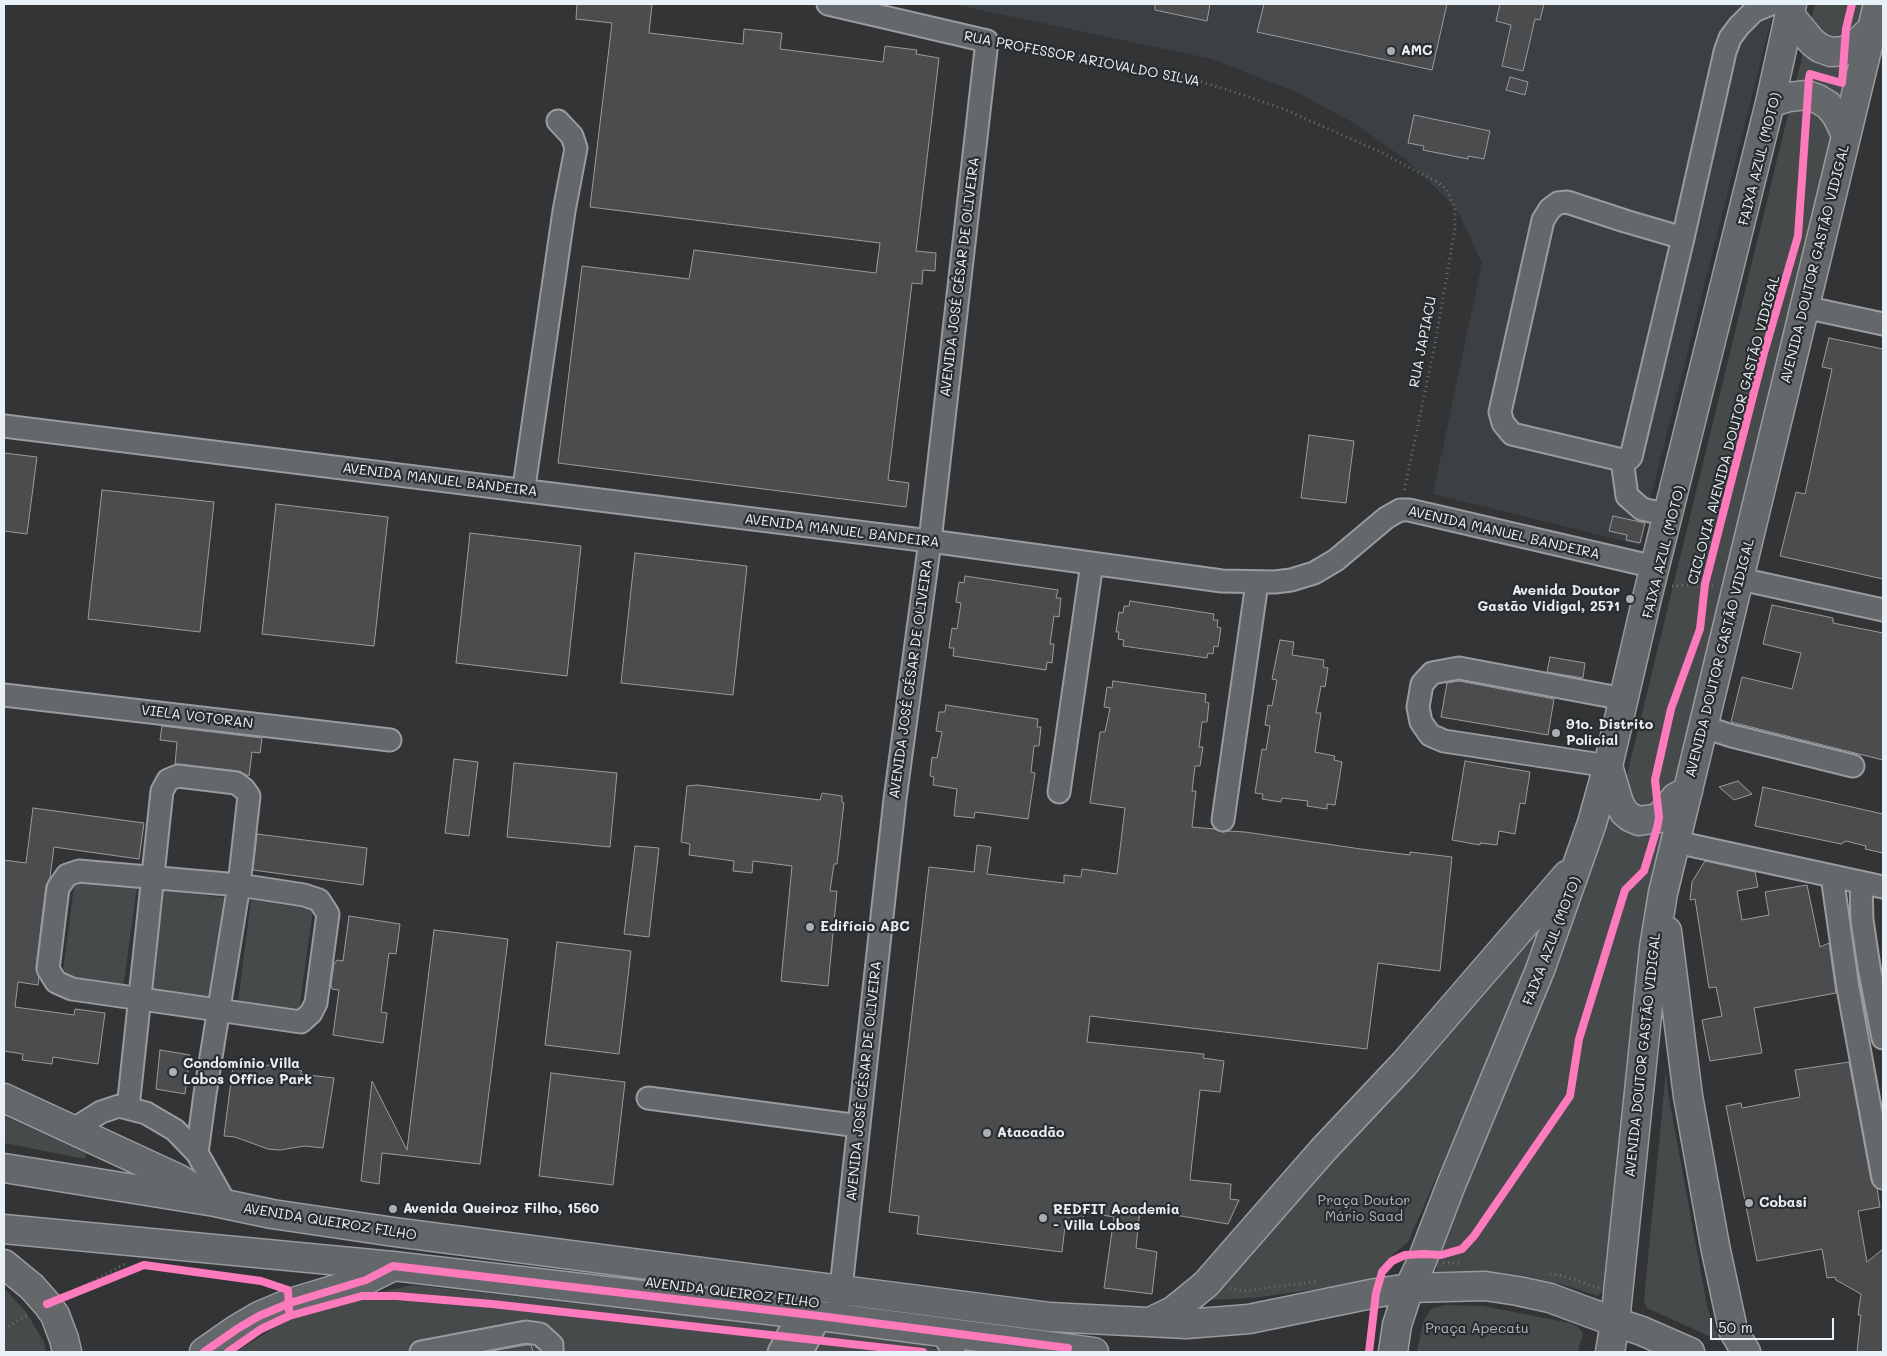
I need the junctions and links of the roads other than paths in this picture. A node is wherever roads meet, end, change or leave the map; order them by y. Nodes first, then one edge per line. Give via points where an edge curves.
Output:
1 (828, 4) edge
2 (1789, 9) edge
3 (1876, 21) edge
4 (988, 41) joint
5 (1772, 103) junction
6 (558, 121) dead end
7 (1846, 135) junction
8 (1683, 238) junction
9 (1804, 307) junction
10 (1883, 324) edge
11 (4, 426) edge
12 (1622, 460) junction
13 (525, 491) junction
14 (1668, 515) junction
15 (930, 541) junction
16 (1092, 563) junction
17 (1656, 575) junction
18 (1257, 583) junction
19 (1738, 586) junction
20 (1883, 610) edge
21 (4, 695) edge
22 (1624, 699) junction
23 (1704, 727) junction
24 (390, 740) dead end
25 (1853, 766) dead end
26 (1609, 769) junction
27 (1688, 791) junction
28 (1058, 792) dead end
29 (1222, 820) dead end
30 (1676, 842) junction
31 (1578, 862) junction
32 (1832, 876) junction
33 (153, 878) junction
34 (1861, 882) junction
35 (239, 885) junction
36 (1883, 887) edge
37 (1662, 893) junction
38 (1876, 965) edge
39 (140, 998) junction
40 (218, 1010) junction
41 (1883, 1038) edge
42 (1491, 1088) junction
43 (4, 1098) edge
44 (648, 1098) dead end
45 (128, 1108) junction
46 (859, 1126) junction
47 (74, 1130) junction
48 (197, 1153) junction
49 (4, 1168) edge
50 (1883, 1178) edge
51 (221, 1204) junction
52 (4, 1229) edge
53 (4, 1264) edge
54 (393, 1266) junction
55 (1409, 1288) junction
56 (840, 1289) junction
57 (819, 1316) junction
58 (1615, 1322) junction
59 (1148, 1323) junction
60 (948, 1342) edge
61 (67, 1352) edge
62 (204, 1352) edge
63 (421, 1352) edge
64 (552, 1352) edge
65 (779, 1352) edge
66 (802, 1352) edge
67 (1094, 1352) edge
68 (1393, 1352) edge
69 (1610, 1352) edge
70 (1690, 1352) edge
71 (1746, 1352) edge

1 - 4 street, RUA PROFESSOR ARIOVALDO SILVA
2 - 3 main road via 1812,42 1831,52 1853,47
2 - 5 main road
2 - 8 street via 1754,11 1730,38
3 - 7 main road, AVENIDA DOUTOR GASTÃO VIDIGAL
4 - 15 street, AVENIDA JOSÉ CÉSAR DE OLIVEIRA
5 - 7 main road via 1807,95 1818,99 1837,116
5 - 14 main road
5 - 17 street, FAIXA AZUL (MOTO)
6 - 13 street via 572,136 576,148 564,211
7 - 9 main road, AVENIDA DOUTOR GASTÃO VIDIGAL
8 - 12 street via 1631,457
8 - 12 street via 1567,202 1558,203 1550,209 1543,220 1500,412 1503,424 1512,434
9 - 10 street
9 - 19 main road, AVENIDA DOUTOR GASTÃO VIDIGAL
11 - 13 street, AVENIDA MANUEL BANDEIRA
12 - 14 street via 1627,496 1642,509
13 - 15 street, AVENIDA MANUEL BANDEIRA
14 - 17 main road
15 - 16 street, AVENIDA MANUEL BANDEIRA
15 - 46 street, AVENIDA JOSÉ CÉSAR DE OLIVEIRA via 895,799
16 - 18 street, AVENIDA MANUEL BANDEIRA via 1222,582
16 - 28 street
17 - 18 street, AVENIDA MANUEL BANDEIRA via 1423,513 1400,510 1336,560 1314,573 1291,580
17 - 22 main road
17 - 26 street, FAIXA AZUL (MOTO)
18 - 29 street
19 - 20 street
19 - 23 main road, AVENIDA DOUTOR GASTÃO VIDIGAL
21 - 24 street, VIELA VOTORAN
22 - 26 main road
22 - 26 street via 1458,668 1432,673 1422,684 1418,708 1421,722 1430,735 1444,741
23 - 25 street
23 - 27 main road, AVENIDA DOUTOR GASTÃO VIDIGAL
26 - 27 main road via 1624,812 1639,821 1658,818 1676,797
26 - 31 main road
26 - 42 street, FAIXA AZUL (MOTO) via 1563,922
27 - 30 main road, AVENIDA DOUTOR GASTÃO VIDIGAL
30 - 32 street
30 - 37 main road, AVENIDA DOUTOR GASTÃO VIDIGAL
31 - 42 main road via 1540,970
31 - 59 main road via 1404,1064 1323,1150 1206,1284 1173,1311
32 - 34 street
32 - 50 street via 1848,988
33 - 35 street
33 - 35 street via 162,791 168,780 178,776 236,783 249,796
33 - 39 street
33 - 39 street via 79,871 67,875 58,888 48,969 56,982 72,989
34 - 36 street
34 - 38 street via 1862,920
35 - 40 street
35 - 40 street via 319,900 328,914 316,1003 311,1013 300,1022
37 - 58 main road, AVENIDA DOUTOR GASTÃO VIDIGAL
37 - 71 main road via 1701,1171 1733,1330
38 - 41 street
39 - 40 street
39 - 45 street
40 - 48 street
42 - 55 main road via 1422,1263
43 - 47 main road
44 - 46 street
45 - 47 street via 119,1106 101,1112
45 - 48 street via 146,1113 175,1130
46 - 56 street, AVENIDA JOSÉ CÉSAR DE OLIVEIRA
47 - 51 main road via 180,1179
48 - 51 street
49 - 51 main road, AVENIDA QUEIROZ FILHO
51 - 56 main road, AVENIDA QUEIROZ FILHO via 394,1232
52 - 54 main road, AVENIDA QUEIROZ FILHO
53 - 61 main road via 47,1304
54 - 57 main road, AVENIDA QUEIROZ FILHO
54 - 62 main road via 366,1280 259,1316
55 - 58 main road, AVENIDA QUEIROZ FILHO via 1485,1286 1518,1291 1550,1298
55 - 59 main road, AVENIDA QUEIROZ FILHO via 1249,1319 1186,1324
55 - 68 main road via 1397,1325
56 - 57 street, AVENIDA JOSÉ CÉSAR DE OLIVEIRA
56 - 59 main road, AVENIDA QUEIROZ FILHO via 1050,1317
57 - 60 main road, AVENIDA QUEIROZ FILHO
57 - 65 street
57 - 66 street
58 - 69 main road, AVENIDA DOUTOR GASTÃO VIDIGAL
58 - 70 main road, AVENIDA QUEIROZ FILHO
60 - 67 main road, AVENIDA QUEIROZ FILHO
63 - 64 street via 526,1332 540,1334 552,1344

